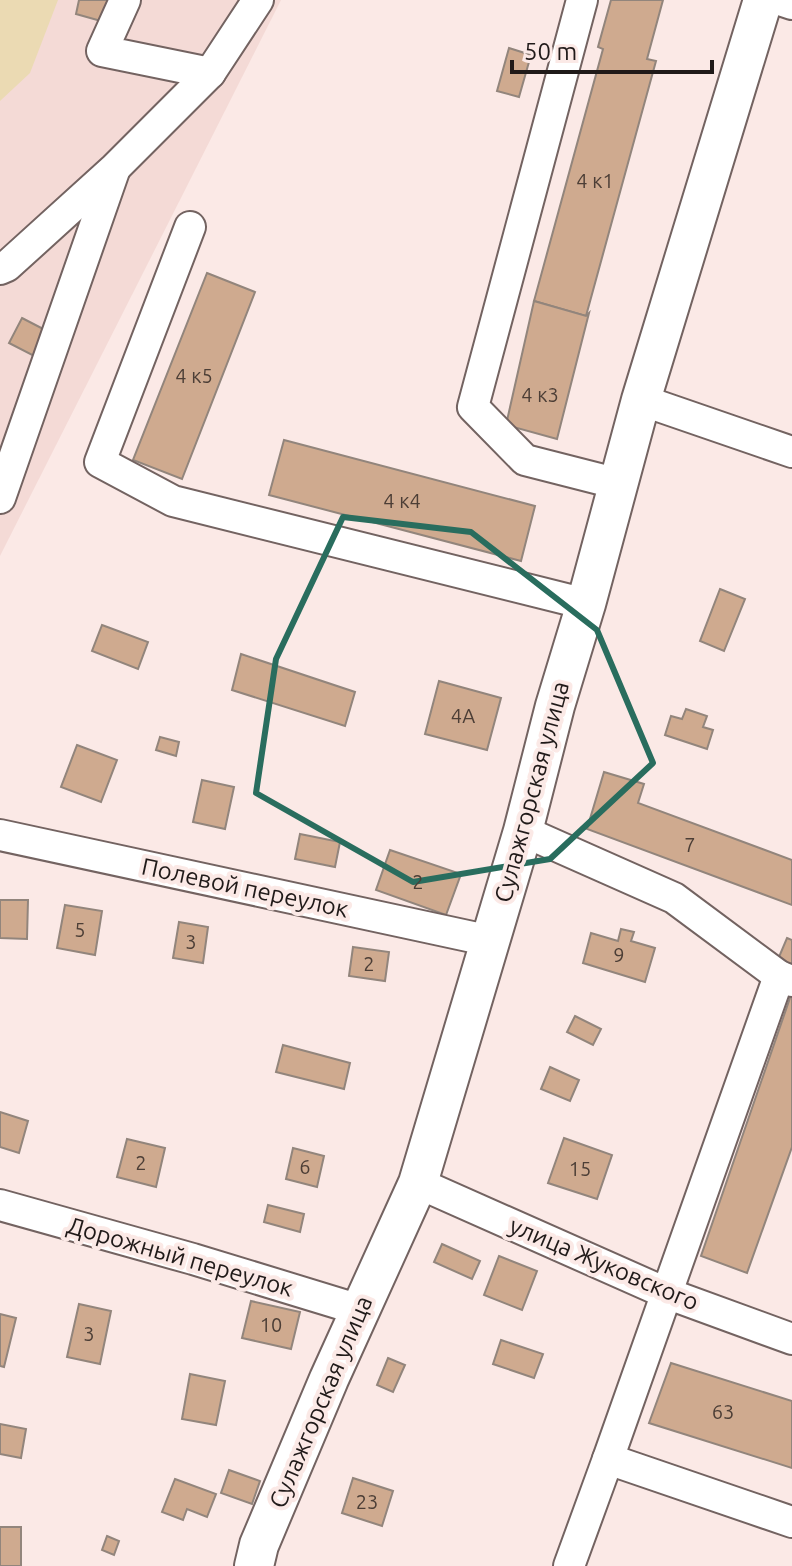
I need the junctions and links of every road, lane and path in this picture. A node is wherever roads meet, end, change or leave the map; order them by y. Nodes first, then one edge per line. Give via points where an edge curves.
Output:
1 (125, 0) edge
2 (258, 0) edge
3 (582, 0) edge
4 (763, 0) edge
5 (780, 0) edge
6 (792, 4) edge
7 (210, 73) junction
8 (115, 168) junction
9 (190, 227) dead end
10 (2, 271) edge
11 (641, 400) junction
12 (792, 452) edge
13 (619, 484) junction
14 (0, 498) edge
15 (586, 604) junction
16 (523, 831) junction
17 (0, 835) edge
18 (491, 941) junction
19 (786, 978) edge
20 (418, 1183) junction
21 (0, 1205) edge
22 (666, 1293) junction
23 (360, 1310) junction
24 (792, 1339) edge
25 (608, 1459) junction
26 (792, 1522) edge
27 (254, 1566) edge
28 (569, 1566) edge

1 - 7 street via 102,51
2 - 7 street
3 - 13 street via 473,407 525,460
4 - 11 main road, Сулажгорская улица
5 - 6 street
7 - 8 street
8 - 10 street
8 - 14 street
9 - 15 street via 100,462 173,501
11 - 12 street
11 - 13 main road, Сулажгорская улица
13 - 15 main road, Сулажгорская улица
15 - 16 main road, Сулажгорская улица
16 - 18 main road, Сулажгорская улица
16 - 19 street via 674,898
17 - 18 street, Полевой переулок
18 - 20 main road, Сулажгорская улица
19 - 22 street
20 - 22 street, улица Жуковского
20 - 23 main road, Сулажгорская улица
21 - 23 street, Дорожный переулок
22 - 24 street, улица Жуковского
22 - 25 street
23 - 27 main road, Сулажгорская улица
25 - 26 street
25 - 28 street

